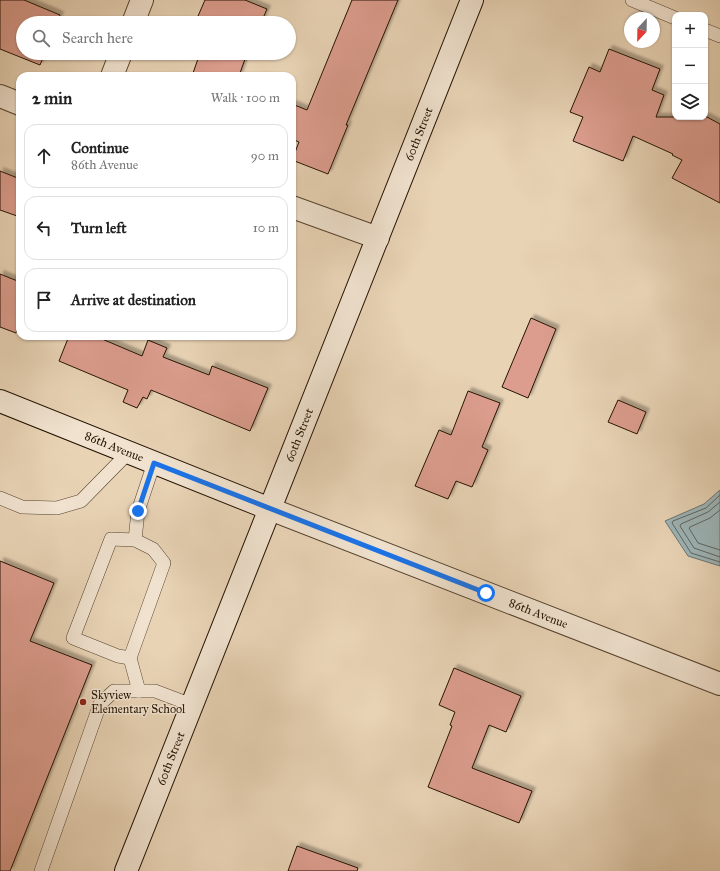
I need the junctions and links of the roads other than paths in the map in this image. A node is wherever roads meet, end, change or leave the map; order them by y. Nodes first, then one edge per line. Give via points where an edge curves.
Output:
1 (142, 0) edge
2 (472, 0) edge
3 (637, 1) edge
4 (136, 16) edge
5 (672, 17) edge
6 (708, 31) edge
7 (720, 36) edge
8 (118, 60) edge
9 (114, 72) edge
10 (0, 96) edge
11 (16, 102) edge
12 (296, 208) edge
13 (378, 238) junction
14 (0, 401) edge
15 (129, 452) junction
16 (154, 463) junction
17 (0, 498) edge
18 (270, 509) junction
19 (135, 540) junction
20 (130, 658) junction
21 (720, 684) edge
22 (139, 691) junction
23 (192, 705) junction
24 (41, 871) edge
25 (126, 871) edge

1 - 4 street
2 - 13 street, 60th Street
3 - 5 lane
6 - 7 lane
8 - 9 street
10 - 11 street
12 - 13 street
13 - 18 street, 60th Street
14 - 15 street, 86th Avenue
15 - 16 street, 86th Avenue
15 - 17 lane via 81,501 57,508 22,507
16 - 18 street, 86th Avenue
16 - 19 lane via 138,511
18 - 21 street, 86th Avenue
18 - 23 street, 60th Street
19 - 20 lane via 153,549 164,563
19 - 20 lane via 111,539 73,638 118,656
20 - 22 lane
22 - 23 lane via 155,691
22 - 24 lane via 114,691 100,704
23 - 25 street, 60th Street

